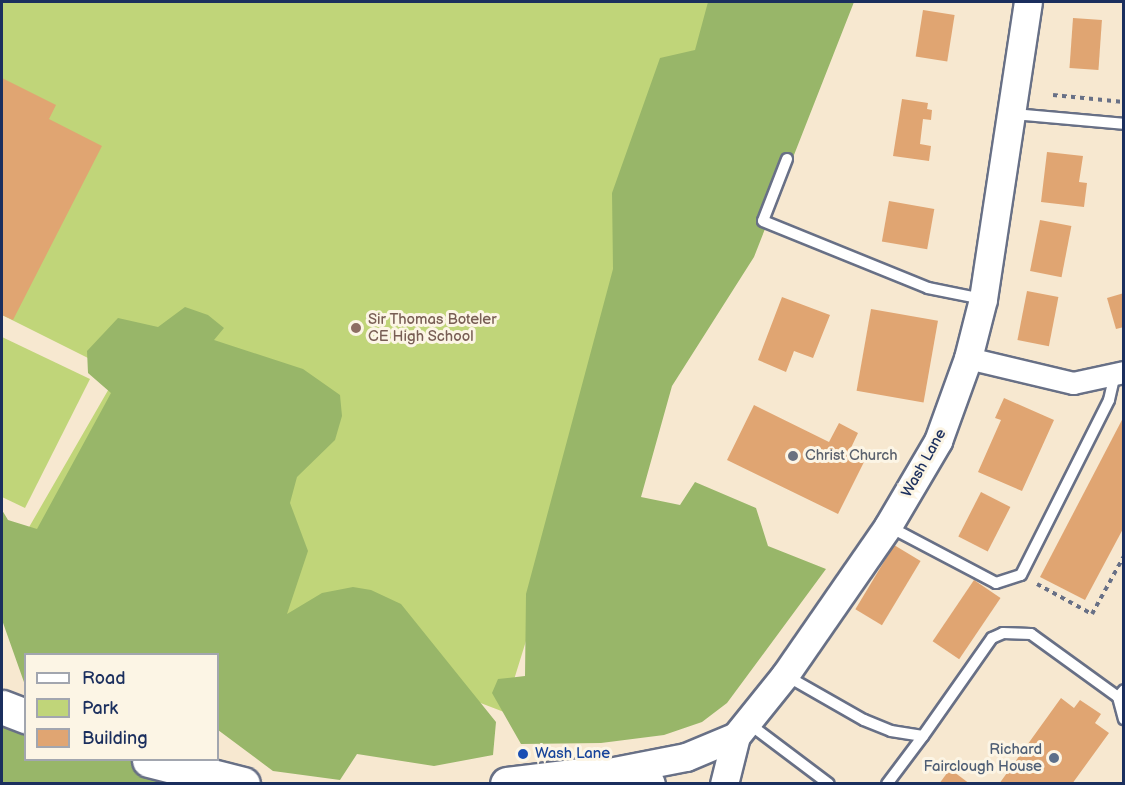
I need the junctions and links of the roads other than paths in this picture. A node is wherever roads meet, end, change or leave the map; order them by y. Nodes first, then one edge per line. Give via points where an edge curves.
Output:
1 (1028, 2) edge
2 (1013, 114) junction
3 (1124, 124) edge
4 (787, 159) dead end
5 (983, 299) junction
6 (968, 358) junction
7 (1119, 373) edge
8 (888, 526) junction
9 (785, 675) junction
10 (1121, 693) edge
11 (2, 707) edge
12 (24, 715) edge
13 (1124, 719) edge
14 (742, 729) junction
15 (923, 736) junction
16 (157, 761) edge
17 (598, 773) junction
18 (554, 780) edge
19 (243, 783) edge
20 (507, 783) edge
21 (648, 783) edge
22 (724, 783) edge
23 (829, 783) edge
24 (887, 783) edge

1 - 2 street, Wash Lane
2 - 3 lane
2 - 5 street, Wash Lane
4 - 5 lane via 763,221 928,288
5 - 6 street, Wash Lane
6 - 7 street via 1073,383
6 - 8 street, Wash Lane via 938,441
7 - 8 lane via 1021,575 996,583
8 - 9 street, Wash Lane
9 - 14 street, Wash Lane
9 - 15 lane via 864,720 891,731
10 - 13 lane
10 - 15 lane via 1031,634 1003,633 992,638
11 - 12 highway
14 - 17 street, Wash Lane via 686,758 644,769
14 - 22 street
14 - 23 lane
15 - 24 lane
16 - 19 highway
17 - 18 highway
17 - 21 highway
18 - 20 highway

